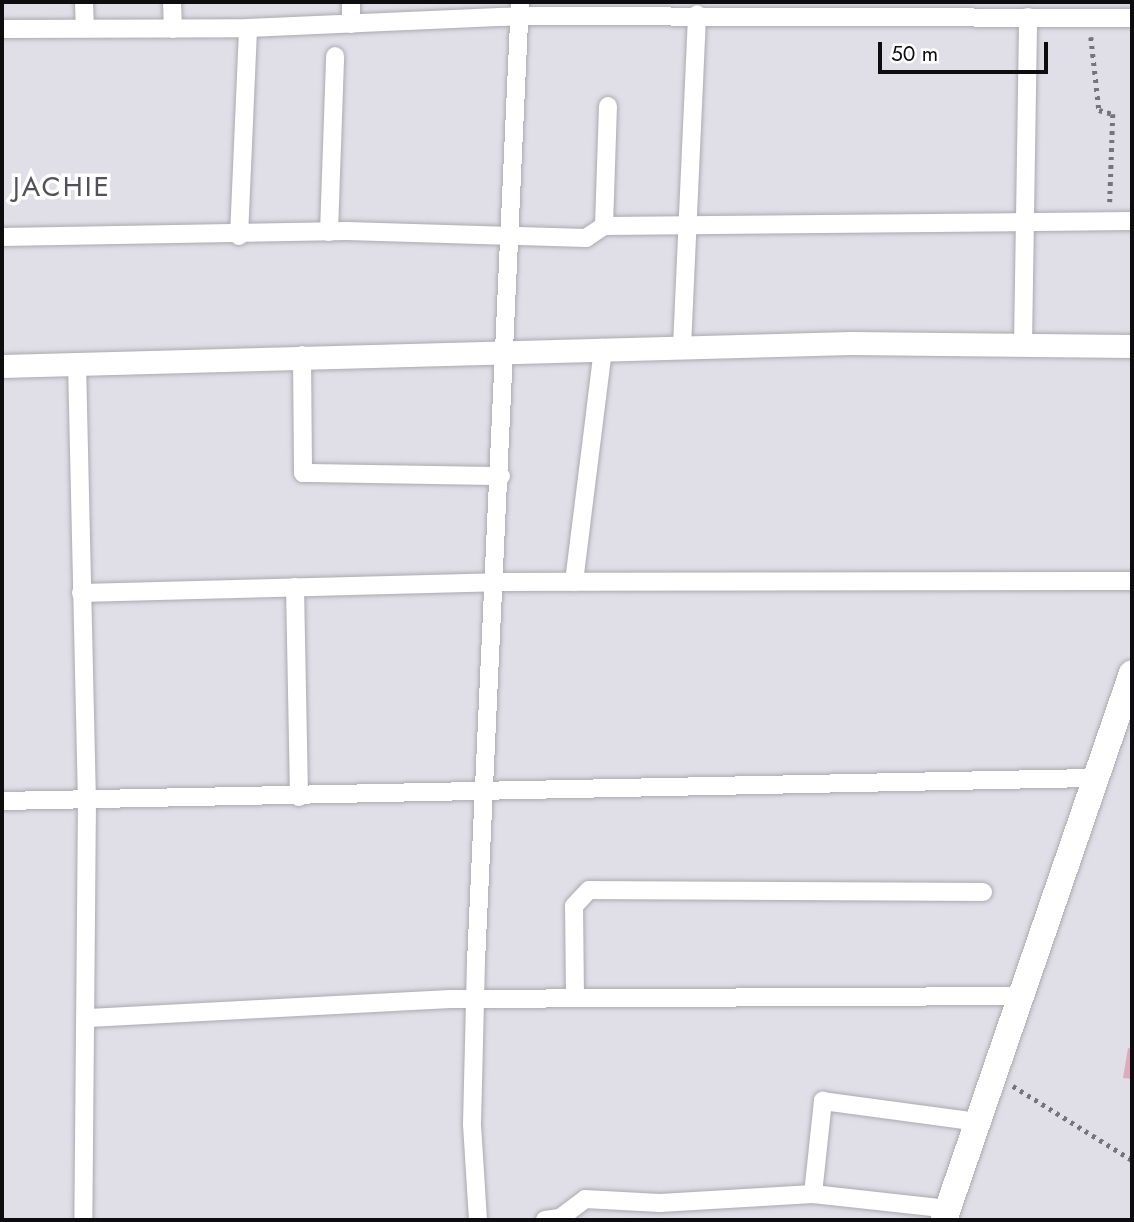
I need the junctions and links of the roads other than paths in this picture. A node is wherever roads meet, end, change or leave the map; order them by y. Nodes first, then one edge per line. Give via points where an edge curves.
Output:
1 (84, 2) edge
2 (172, 2) edge
3 (351, 2) edge
4 (874, 7) edge
5 (520, 9) edge
6 (705, 10) edge
7 (1038, 12) edge
8 (1132, 18) edge
9 (351, 24) junction
10 (85, 27) junction
11 (248, 28) junction
12 (2, 29) edge
13 (173, 29) junction
14 (334, 56) dead end
15 (608, 106) dead end
16 (1024, 221) junction
17 (1132, 221) edge
18 (687, 225) junction
19 (604, 226) junction
20 (329, 232) junction
21 (506, 233) junction
22 (239, 236) junction
23 (2, 237) edge
24 (1023, 344) junction
25 (682, 346) junction
26 (1132, 346) edge
27 (603, 348) junction
28 (506, 351) junction
29 (302, 355) junction
30 (78, 362) junction
31 (2, 366) edge
32 (501, 475) junction
33 (1132, 581) edge
34 (496, 582) junction
35 (574, 582) junction
36 (295, 587) junction
37 (82, 593) junction
38 (1132, 673) edge
39 (1127, 704) edge
40 (1095, 778) junction
41 (483, 795) junction
42 (299, 797) junction
43 (87, 800) junction
44 (2, 801) edge
45 (983, 892) dead end
46 (1021, 996) junction
47 (575, 997) junction
48 (476, 1001) junction
49 (88, 1018) junction
50 (978, 1122) junction
51 (813, 1194) junction
52 (946, 1214) edge
53 (83, 1220) edge
54 (478, 1220) edge
55 (545, 1220) edge

1 - 10 street
2 - 13 street
3 - 9 street
4 - 6 street
4 - 7 street
5 - 6 street
5 - 9 street
5 - 21 street
6 - 18 street
7 - 8 street
7 - 16 street
9 - 11 street
10 - 12 street
10 - 13 street
11 - 13 street
11 - 22 street
14 - 20 street
15 - 19 street
16 - 17 street
16 - 18 street
16 - 24 street
18 - 19 street
18 - 25 street
19 - 21 street via 586,239
20 - 21 street
20 - 22 street
21 - 28 street
22 - 23 street
24 - 25 street
24 - 26 street
25 - 27 street
27 - 28 street
27 - 35 street
28 - 29 street
28 - 32 street
29 - 30 street
29 - 32 street via 303,473
30 - 31 street
30 - 37 street
32 - 34 street
33 - 35 street
34 - 35 street
34 - 36 street
34 - 41 street
36 - 37 street
36 - 42 street
37 - 43 street
38 - 39 main road
39 - 40 main road
40 - 41 street
40 - 46 main road
41 - 42 street
41 - 48 street
42 - 43 street
43 - 44 street
43 - 49 street
45 - 47 street via 589,890 574,906
46 - 47 street
46 - 50 main road
47 - 48 street
48 - 49 street
48 - 54 street via 472,1124
49 - 53 street
50 - 51 street via 823,1101
50 - 52 main road
51 - 52 street
51 - 55 street via 660,1203 585,1199 560,1218

